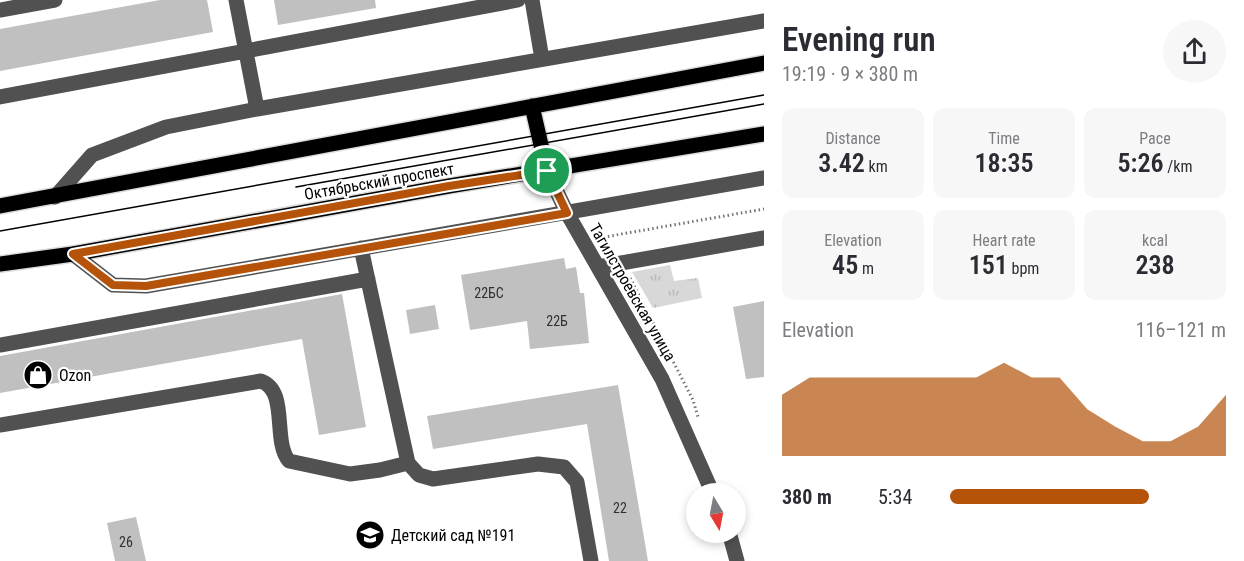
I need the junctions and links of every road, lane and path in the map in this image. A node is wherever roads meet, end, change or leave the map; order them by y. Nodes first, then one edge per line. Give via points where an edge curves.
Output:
1 (55, 0) edge
2 (236, 0) edge
3 (518, 0) edge
4 (532, 0) edge
5 (0, 10) edge
6 (764, 21) edge
7 (245, 50) junction
8 (542, 58) junction
9 (764, 63) edge
10 (0, 97) edge
11 (532, 106) junction
12 (257, 109) junction
13 (764, 134) edge
14 (547, 171) junction
15 (764, 178) edge
16 (55, 197) junction
17 (0, 206) edge
18 (764, 208) edge
19 (567, 213) junction
20 (764, 238) edge
21 (582, 241) junction
22 (361, 248) junction
23 (73, 254) junction
24 (0, 264) edge
25 (598, 267) junction
26 (368, 279) junction
27 (0, 345) edge
28 (0, 426) edge
29 (408, 463) junction
30 (708, 483) edge
31 (732, 543) edge
32 (591, 561) edge
33 (737, 561) edge

1 - 5 street
2 - 7 street
3 - 7 street
4 - 8 street
6 - 8 street
7 - 10 street
7 - 12 street
8 - 12 street
9 - 11 main road
11 - 14 main road, Тагилстроевская улица
11 - 16 main road
12 - 16 street via 166,127 92,155
13 - 14 main road, Октябрьский проспект
14 - 19 street, Тагилстроевская улица
14 - 23 main road, Октябрьский проспект
15 - 19 street
16 - 17 main road
18 - 21 path
19 - 21 street, Тагилстроевская улица
19 - 22 street
20 - 25 street
21 - 25 street, Тагилстроевская улица
22 - 23 street via 146,286 113,285
22 - 26 street
23 - 24 main road, Октябрьский проспект
25 - 30 street, Тагилстроевская улица via 662,379
26 - 27 street
26 - 29 street
28 - 29 street via 261,381 268,383 275,394 289,460 350,474
29 - 32 street via 419,475 433,479 538,464 564,466 577,482
31 - 33 street

